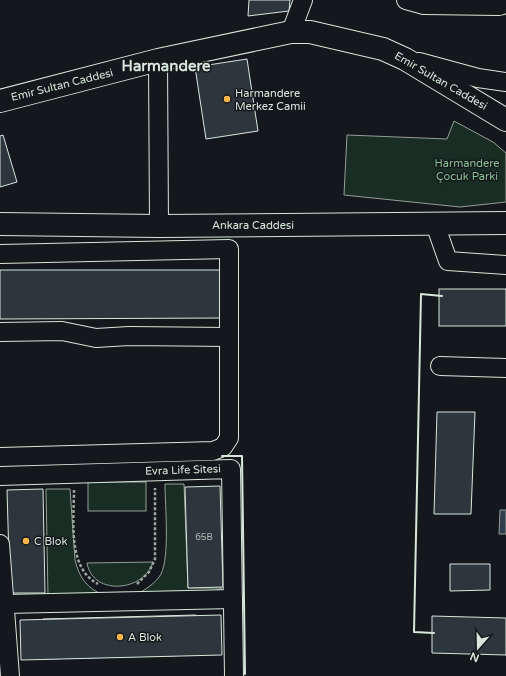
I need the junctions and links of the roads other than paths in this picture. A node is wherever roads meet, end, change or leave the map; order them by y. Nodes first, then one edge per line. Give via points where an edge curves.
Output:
1 (303, 0) edge
2 (406, 0) edge
3 (506, 4) edge
4 (291, 32) junction
5 (406, 59) junction
6 (158, 60) junction
7 (506, 82) edge
8 (0, 101) edge
9 (506, 120) edge
10 (506, 217) edge
11 (479, 223) junction
12 (506, 223) edge
13 (0, 224) edge
14 (435, 224) junction
15 (159, 226) junction
16 (0, 254) edge
17 (506, 265) edge
18 (0, 332) edge
19 (229, 337) junction
20 (440, 366) dead end
21 (506, 368) edge
22 (0, 457) edge
23 (0, 476) edge
24 (0, 544) edge
25 (233, 599) junction
26 (5, 604) junction
27 (10, 676) edge
28 (234, 676) edge

1 - 4 street
2 - 3 street via 424,5
4 - 5 main road, Emir Sultan Caddesi via 310,32 352,41 383,49
4 - 6 main road, Emir Sultan Caddesi
5 - 7 street via 478,78
5 - 9 main road, Emir Sultan Caddesi
6 - 8 main road, Emir Sultan Caddesi
6 - 15 street
10 - 11 main road
11 - 12 main road, Ankara Caddesi
11 - 14 main road, Ankara Caddesi
13 - 15 main road, Ankara Caddesi
14 - 15 main road, Ankara Caddesi
14 - 17 street via 448,261
16 - 19 street via 229,249
18 - 19 street via 62,331 96,338
19 - 22 street via 229,438 218,450
20 - 21 street
23 - 25 street, Evra Life Sitesi via 231,468
24 - 26 street
25 - 26 street
25 - 28 street, Evra Life Sitesi
26 - 27 street

